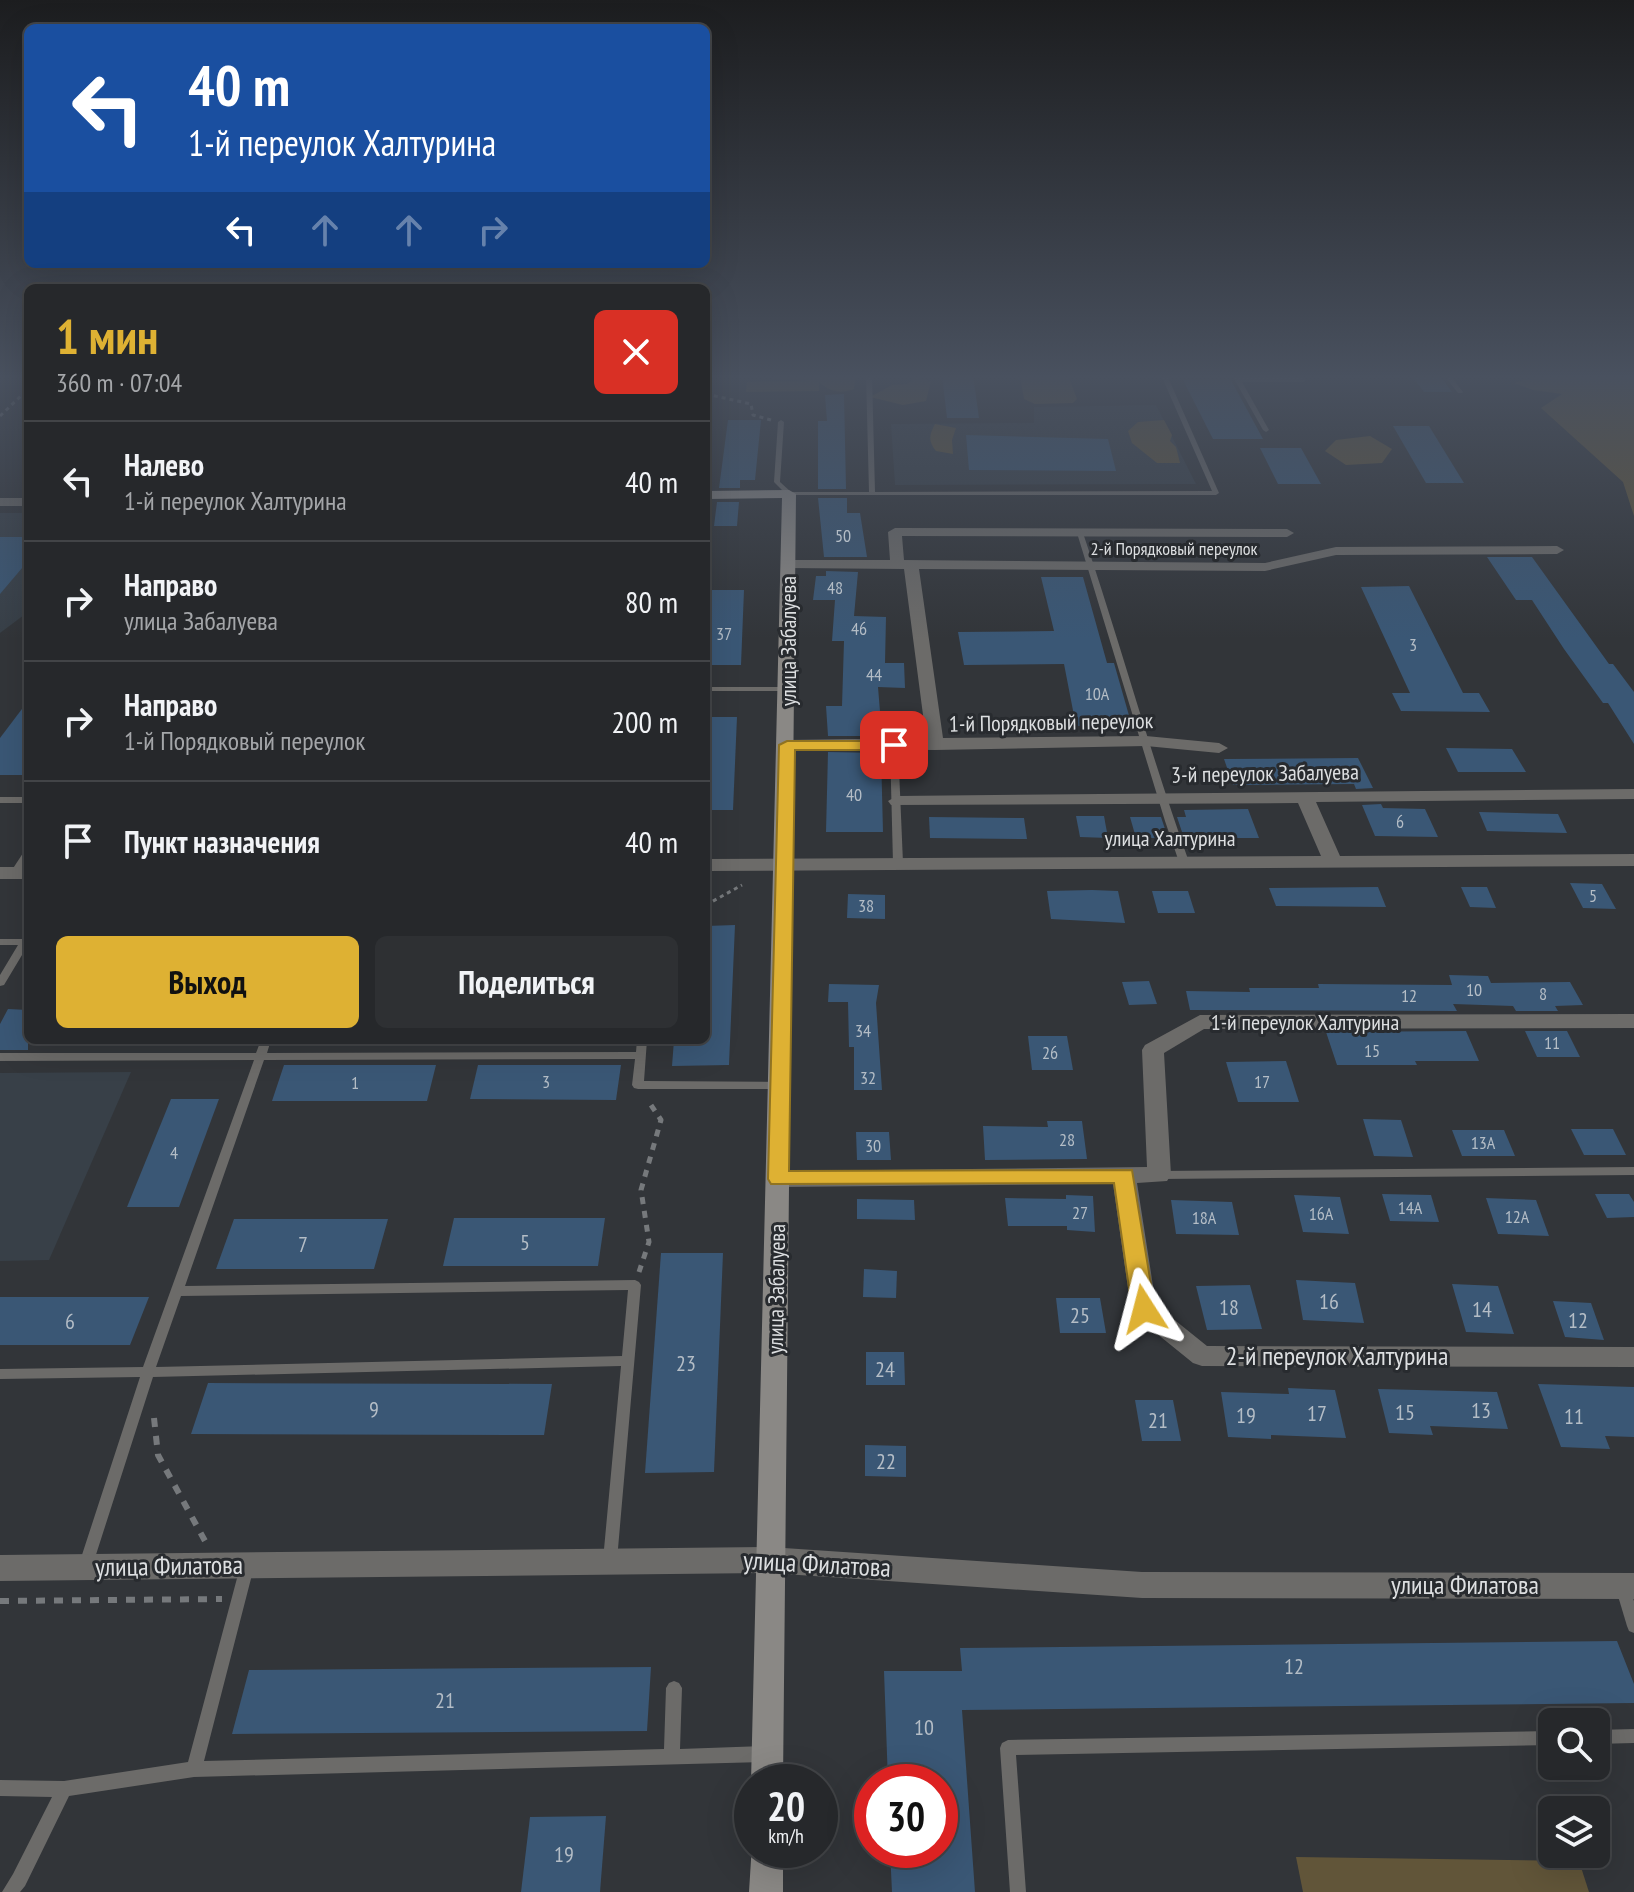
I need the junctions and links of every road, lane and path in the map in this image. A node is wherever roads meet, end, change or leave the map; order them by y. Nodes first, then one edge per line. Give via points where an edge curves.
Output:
1 (778, 463) edge
2 (871, 463) edge
3 (1203, 463) edge
4 (789, 494) junction
5 (872, 494) junction
6 (710, 495) edge
7 (0, 502) edge
8 (24, 502) edge
9 (1080, 533) junction
10 (1287, 533) dead end
11 (1557, 550) dead end
12 (788, 564) junction
13 (904, 565) junction
14 (1092, 566) junction
15 (710, 689) edge
16 (787, 689) junction
17 (1146, 741) junction
18 (787, 745) junction
19 (894, 745) junction
20 (935, 745) junction
21 (1219, 748) dead end
22 (1634, 794) edge
23 (1304, 796) junction
24 (1161, 797) junction
25 (0, 800) edge
26 (24, 800) edge
27 (897, 801) junction
28 (1634, 860) edge
29 (1184, 862) junction
30 (1333, 862) junction
31 (898, 863) junction
32 (710, 865) edge
33 (785, 873) junction
34 (710, 902) edge
35 (0, 942) edge
36 (24, 942) edge
37 (24, 947) edge
38 (0, 983) edge
39 (1634, 1021) edge
40 (265, 1044) edge
41 (642, 1044) edge
42 (261, 1054) junction
43 (641, 1055) junction
44 (0, 1057) edge
45 (638, 1085) junction
46 (780, 1085) junction
47 (1634, 1171) edge
48 (1159, 1175) junction
49 (1124, 1176) junction
50 (778, 1179) junction
51 (635, 1285) junction
52 (177, 1291) junction
53 (1634, 1357) edge
54 (627, 1361) junction
55 (148, 1372) junction
56 (0, 1374) edge
57 (769, 1560) junction
58 (610, 1561) junction
59 (233, 1565) junction
60 (85, 1567) junction
61 (0, 1568) edge
62 (1628, 1586) edge
63 (238, 1599) junction
64 (0, 1601) edge
65 (1634, 1626) edge
66 (674, 1688) dead end
67 (1634, 1736) edge
68 (1610, 1737) edge
69 (1538, 1738) edge
70 (672, 1756) junction
71 (735, 1764) edge
72 (767, 1764) edge
73 (194, 1769) junction
74 (0, 1788) edge
75 (64, 1789) junction
76 (766, 1868) edge
77 (10, 1892) edge
78 (766, 1892) edge
79 (1018, 1892) edge

1 - 4 lane via 777,482
2 - 5 lane
3 - 5 lane via 1216,493
4 - 5 lane
4 - 6 street
4 - 12 street, улица Забалуева
7 - 8 street
9 - 10 street
9 - 13 street via 895,532
9 - 14 lane
11 - 14 street, 2-й Порядковый переулок via 1336,551 1265,567
12 - 13 street, 2-й Порядковый переулок
12 - 16 street, улица Забалуева
13 - 14 street, 2-й Порядковый переулок
13 - 20 street
14 - 17 lane
15 - 16 lane
16 - 18 street, улица Забалуева
17 - 20 street, 1-й Порядковый переулок
17 - 21 street, 1-й Порядковый переулок
17 - 24 lane
18 - 19 street, 1-й Порядковый переулок
18 - 33 street, улица Забалуева
19 - 20 street, 1-й Порядковый переулок
19 - 27 lane
22 - 23 street, 3-й переулок Забалуева
23 - 24 street, 3-й переулок Забалуева
23 - 30 street
24 - 27 street, 3-й переулок Забалуева
24 - 29 lane
25 - 26 lane
27 - 31 lane
28 - 30 street, улица Халтурина
29 - 30 street, улица Халтурина
29 - 31 street, улица Халтурина
31 - 33 street, улица Халтурина
32 - 33 street, улица Халтурина
33 - 34 path via 737,885
33 - 46 street, улица Забалуева
35 - 36 lane
37 - 38 lane
39 - 48 street, 1-й переулок Халтурина via 1200,1022 1153,1050
40 - 42 lane
41 - 43 lane
42 - 43 lane
42 - 44 lane
42 - 52 lane
43 - 45 lane
45 - 46 lane
45 - 51 path via 661,1120 641,1190 649,1242
46 - 50 street, улица Забалуева
47 - 48 lane
48 - 49 street
49 - 50 street
49 - 53 street, 2-й переулок Халтурина via 1144,1309 1202,1356
50 - 57 street, улица Забалуева
51 - 52 lane
51 - 54 lane
52 - 55 lane
54 - 55 lane
54 - 58 lane
55 - 56 lane
55 - 59 path via 158,1455
55 - 60 lane
57 - 58 street, улица Филатова
57 - 62 street, улица Филатова via 1142,1585
57 - 72 street, улица Забалуева
58 - 59 street, улица Филатова
59 - 60 street, улица Филатова
59 - 63 lane
60 - 61 street, улица Филатова
62 - 65 lane
63 - 64 path
63 - 73 lane
66 - 70 lane
67 - 68 lane
69 - 79 lane via 1008,1748
70 - 71 lane
70 - 73 lane
73 - 75 lane
74 - 75 lane
75 - 77 lane
76 - 78 street

